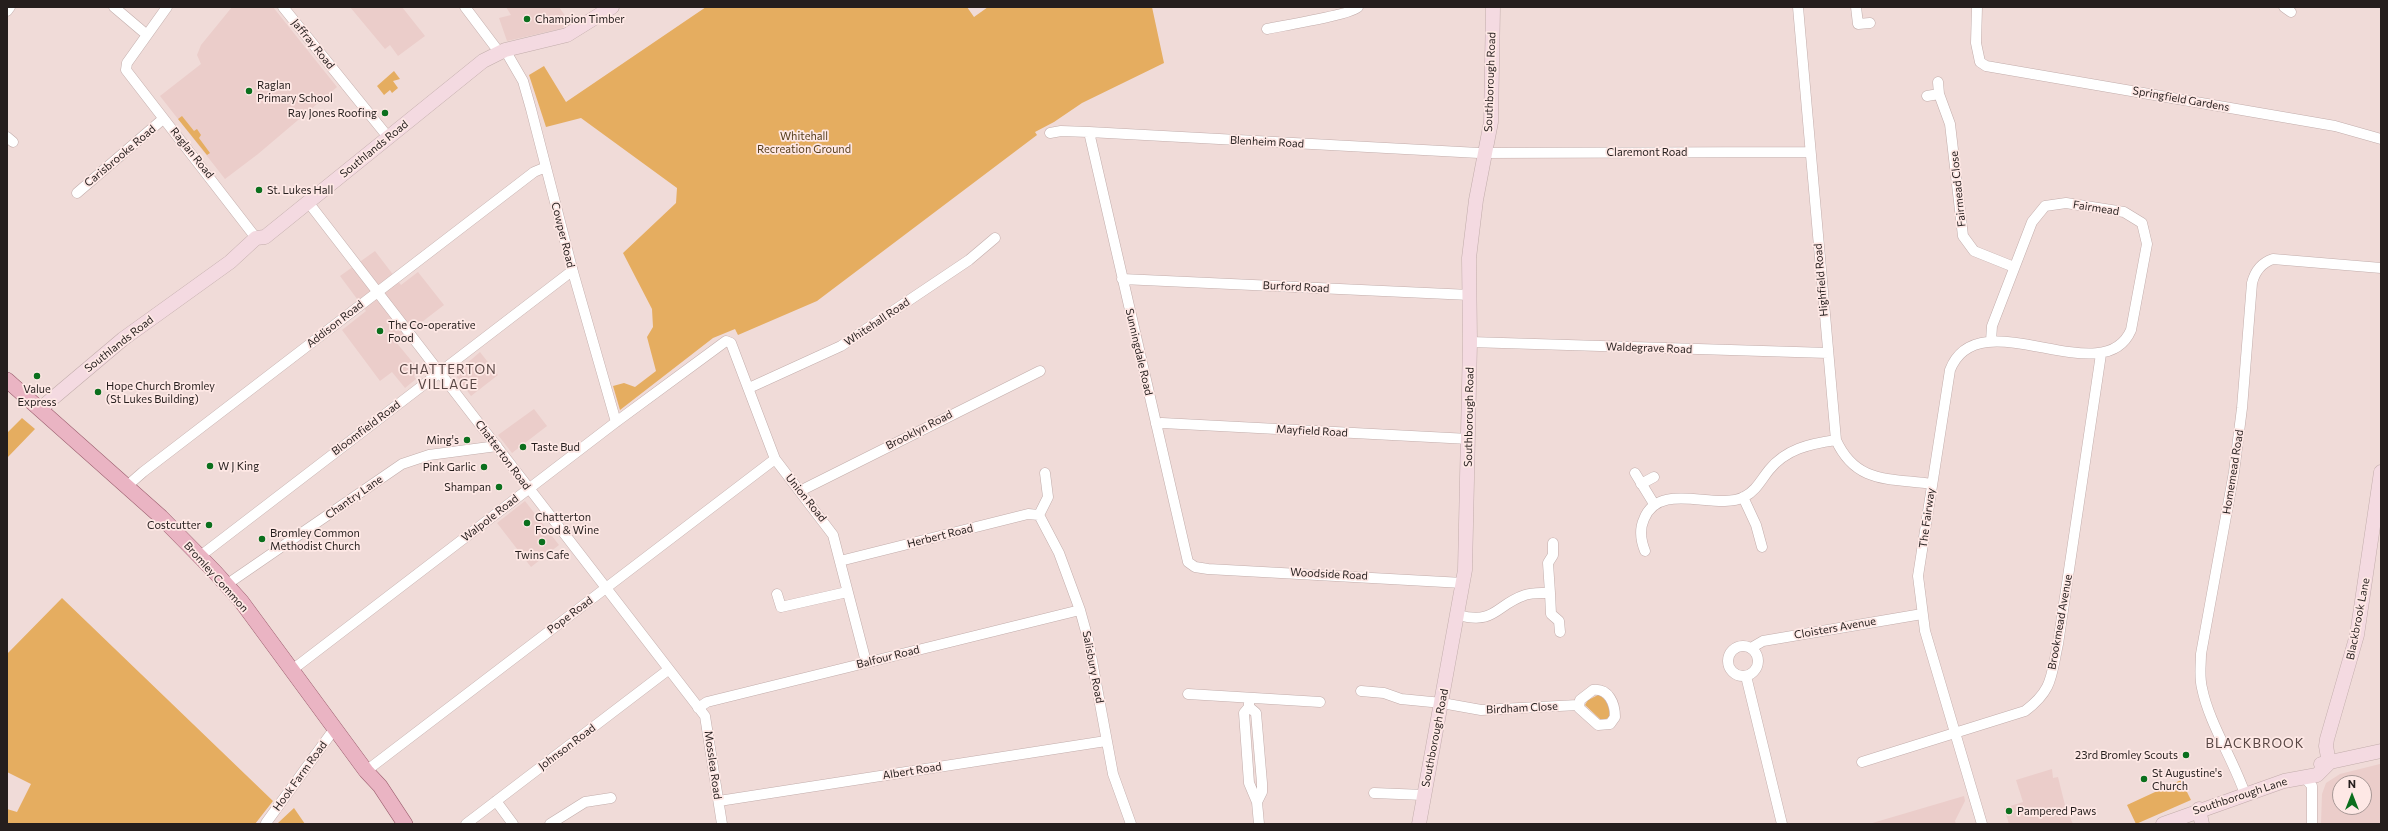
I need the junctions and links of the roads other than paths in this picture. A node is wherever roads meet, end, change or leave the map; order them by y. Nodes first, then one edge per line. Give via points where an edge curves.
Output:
1 (10, 7) edge
2 (114, 7) edge
3 (167, 7) edge
4 (283, 7) edge
5 (465, 7) edge
6 (1358, 7) edge
7 (1493, 7) edge
8 (1798, 7) edge
9 (1856, 7) edge
10 (1977, 7) edge
11 (605, 9) edge
12 (7, 11) edge
13 (1870, 23) dead end
14 (1267, 29) dead end
15 (147, 35) junction
16 (502, 51) junction
17 (1938, 82) dead end
18 (1939, 94) junction
19 (1927, 96) dead end
20 (164, 119) junction
21 (1089, 132) junction
22 (1050, 133) dead end
23 (388, 137) junction
24 (2381, 139) edge
25 (1809, 152) junction
26 (1485, 153) junction
27 (546, 167) junction
28 (76, 193) dead end
29 (308, 202) junction
30 (256, 238) junction
31 (995, 238) dead end
32 (2014, 267) junction
33 (2381, 268) edge
34 (573, 272) junction
35 (1122, 279) junction
36 (378, 292) junction
37 (1470, 295) junction
38 (729, 341) joint
39 (1991, 341) junction
40 (1470, 342) junction
41 (1828, 353) junction
42 (2101, 354) junction
43 (1040, 371) dead end
44 (440, 372) junction
45 (7, 380) edge
46 (749, 388) junction
47 (40, 409) junction
48 (616, 422) junction
49 (1156, 424) junction
50 (1469, 439) junction
51 (1836, 440) junction
52 (497, 446) junction
53 (775, 459) junction
54 (2381, 472) edge
55 (1045, 473) dead end
56 (1635, 473) dead end
57 (1654, 477) dead end
58 (1641, 484) junction
59 (1932, 484) junction
60 (127, 486) junction
61 (529, 489) junction
62 (800, 491) junction
63 (1743, 497) junction
64 (1654, 504) junction
65 (1039, 515) junction
66 (1553, 543) dead end
67 (1654, 544) dead end
68 (1762, 547) dead end
69 (199, 557) junction
70 (840, 561) junction
71 (1195, 567) joint
72 (1463, 583) junction
73 (226, 585) junction
74 (606, 588) junction
75 (847, 592) junction
76 (1550, 593) junction
77 (777, 594) dead end
78 (1080, 610) junction
79 (1922, 614) junction
80 (1458, 615) junction
81 (1560, 632) dead end
82 (1751, 648) junction
83 (866, 662) junction
84 (292, 670) junction
85 (668, 670) junction
86 (1746, 676) junction
87 (1360, 691) dead end
88 (1188, 694) dead end
89 (1320, 702) dead end
90 (1249, 703) junction
91 (1442, 703) junction
92 (1578, 705) dead end
93 (698, 708) junction
94 (335, 728) junction
95 (1955, 734) junction
96 (1106, 741) junction
97 (2381, 751) edge
98 (1862, 762) dead end
99 (2329, 763) junction
100 (366, 771) junction
101 (2304, 781) junction
102 (1374, 792) dead end
103 (2244, 794) junction
104 (1424, 795) junction
105 (611, 798) dead end
106 (496, 800) junction
107 (719, 800) junction
108 (2199, 809) junction
109 (266, 823) edge
110 (405, 824) edge
111 (466, 824) edge
112 (513, 824) edge
113 (550, 824) edge
114 (722, 824) edge
115 (1130, 824) edge
116 (1259, 824) edge
117 (1419, 824) edge
118 (1782, 824) edge
119 (1982, 824) edge
120 (2163, 824) edge
121 (2202, 824) edge
122 (2312, 824) edge

1 - 12 street
2 - 15 street
3 - 15 street
4 - 23 street, Jaffray Road
5 - 16 street, Cowper Road
6 - 14 street via 1347,14 1291,22
7 - 26 street, Southborough Road via 1491,122
8 - 25 street, Highfield Road
9 - 13 street via 1858,24
10 - 24 street, Springfield Gardens via 1976,43 1980,62 1986,66 2335,126
11 - 16 street, Southlands Road via 581,28 561,37
15 - 20 street, Raglan Road via 127,63 126,70
16 - 23 street, Southlands Road via 483,61
16 - 27 street, Cowper Road via 523,81
17 - 18 street, Fairmead Close
18 - 19 street
18 - 32 street, Fairmead Close via 1950,124 1963,236 1974,251
20 - 28 street, Carisbrooke Road
20 - 30 street, Raglan Road via 196,157
21 - 22 street, Blenheim Road
21 - 26 street, Blenheim Road
21 - 35 street, Sunningdale Road
23 - 29 street, Southlands Road
25 - 26 street, Claremont Road
25 - 41 street, Highfield Road
26 - 37 street, Southborough Road via 1470,240
27 - 34 street, Cowper Road
27 - 36 street, Addison Road via 534,172
29 - 30 street, Southlands Road via 265,237
29 - 36 street, Chatterton Road
30 - 47 street, Southlands Road via 230,262 123,339
31 - 46 street, Whitehall Road via 969,260 841,346
32 - 39 street, Fairmead via 1992,326
32 - 42 street, Fairmead via 2036,215 2045,206 2066,203 2124,212 2142,224 2147,244 2131,330 2122,345
33 - 103 street, Homemead Road via 2273,259 2258,268 2253,279 2234,472 2200,677 2211,715
34 - 44 street, Bloomfield Road
34 - 48 street, Cowper Road
35 - 37 street, Burford Road
35 - 49 street, Sunningdale Road
36 - 44 street, Chatterton Road
36 - 60 street, Addison Road
37 - 40 street, Southborough Road
38 - 46 street, Union Road
38 - 48 street, Walpole Road via 718,346
39 - 42 street, The Fairway
39 - 59 street, The Fairway via 1971,344 1963,349 1953,362
40 - 41 street, Waldegrave Road
40 - 50 street, Southborough Road
41 - 51 street, Highfield Road
42 - 95 street, Brookmead Avenue via 2058,644 2048,688 2038,702 2026,712
43 - 62 street, Brooklyn Road
44 - 52 street, Chatterton Road
44 - 69 street, Bloomfield Road
45 - 47 main road, Bromley Common
46 - 53 street, Union Road
47 - 60 main road, Bromley Common
48 - 61 street, Walpole Road
49 - 50 street, Mayfield Road
49 - 71 street, Sunningdale Road via 1186,558
50 - 72 street, Southborough Road
51 - 59 street, Highfield Road via 1850,464 1866,474
51 - 63 street via 1793,450 1778,459 1757,488
52 - 61 street, Chatterton Road
52 - 73 street, Chantry Lane via 429,456 402,464
53 - 62 street, Union Road
53 - 74 street, Pope Road
54 - 99 street, Blackbrook Lane via 2357,635 2327,739
55 - 65 street via 1048,497
56 - 58 street
57 - 58 street
58 - 64 street
59 - 79 street, The Fairway via 1918,576
60 - 69 main road, Bromley Common
61 - 74 street, Chatterton Road
61 - 84 street, Walpole Road
62 - 70 street, Union Road via 830,529
63 - 64 street via 1715,500 1678,497
63 - 68 street via 1756,525
64 - 67 street via 1645,514 1641,526 1644,548
65 - 70 street, Herbert Road via 1028,514
65 - 78 street, Salisbury Road via 1059,553
66 - 76 street via 1553,555 1548,563
69 - 73 main road, Bromley Common
70 - 75 street, Union Road
71 - 72 street, Woodside Road
72 - 80 street, Southborough Road
73 - 84 main road, Bromley Common via 241,601
74 - 85 street, Chatterton Road
74 - 100 street, Pope Road
75 - 77 street via 781,607
75 - 83 street, Union Road
76 - 80 street via 1526,594 1481,618
76 - 81 street via 1552,614 1559,621
78 - 83 street, Balfour Road
78 - 96 street, Salisbury Road via 1090,646
79 - 82 street, Cloisters Avenue via 1763,641
79 - 95 street, The Fairway
80 - 91 street, Southborough Road
82 - 86 street via 1756,654 1758,664 1755,670
82 - 86 street, Cloisters Avenue via 1737,647 1732,650 1728,660 1731,671
83 - 93 street, Balfour Road via 707,702
84 - 94 main road, Bromley Common
85 - 93 street, Chatterton Road
85 - 106 street, Johnson Road
86 - 118 street
87 - 91 street, Birdham Close via 1384,692 1401,699
88 - 90 street
89 - 90 street
90 - 116 street via 1256,713 1257,721 1262,783 1262,792 1257,802
91 - 92 street, Birdham Close via 1481,710
91 - 104 street, Southborough Road
93 - 107 street, Mosslea Road via 708,725
94 - 100 main road, Bromley Common
94 - 109 street, Hook Farm Road
95 - 98 street, Brookmead Avenue
95 - 119 street, The Fairway
96 - 107 street, Albert Road
96 - 115 street, Salisbury Road via 1113,774
97 - 99 street, Southborough Lane
99 - 101 street, Southborough Lane via 2302,770
100 - 110 main road, Bromley Common via 380,786
101 - 103 street, Southborough Lane
101 - 122 street
102 - 104 street
103 - 108 street, Southborough Lane
104 - 117 street, Southborough Road
105 - 113 street via 585,802
106 - 111 street, Johnson Road
106 - 112 street
107 - 114 street, Mosslea Road
108 - 120 street, Southborough Lane
108 - 121 street

